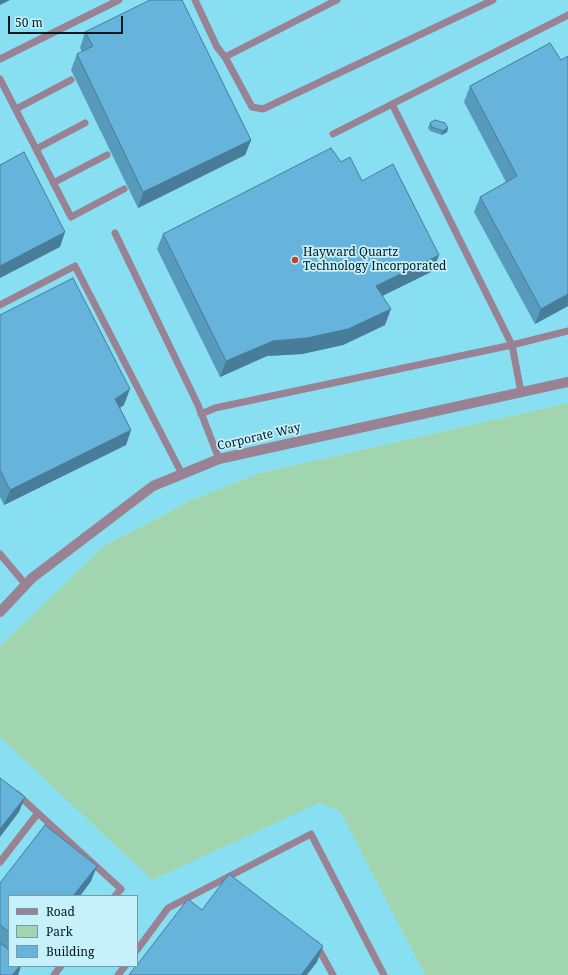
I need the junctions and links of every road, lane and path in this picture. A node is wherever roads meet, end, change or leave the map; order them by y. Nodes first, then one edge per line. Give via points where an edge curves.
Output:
1 (119, 0) edge
2 (195, 0) edge
3 (337, 0) edge
4 (493, 0) edge
5 (568, 15) edge
6 (225, 57) junction
7 (0, 59) edge
8 (0, 79) edge
9 (71, 80) dead end
10 (392, 104) junction
11 (16, 109) junction
12 (85, 123) dead end
13 (333, 134) dead end
14 (36, 150) junction
15 (107, 155) dead end
16 (53, 183) junction
17 (124, 189) dead end
18 (115, 233) dead end
19 (0, 305) edge
20 (568, 331) edge
21 (512, 345) junction
22 (568, 382) edge
23 (522, 392) junction
24 (201, 414) junction
25 (219, 459) junction
26 (182, 474) junction
27 (0, 554) edge
28 (26, 585) junction
29 (0, 612) edge
30 (11, 789) edge
31 (38, 813) junction
32 (0, 862) edge
33 (116, 895) edge
34 (308, 938) edge
35 (138, 949) edge
36 (60, 967) edge
37 (124, 967) edge
38 (54, 975) edge
39 (118, 975) edge
40 (333, 975) edge
41 (384, 975) edge

1 - 7 lane
2 - 6 lane via 217,47
3 - 6 lane
4 - 6 lane via 263,109 252,107
5 - 10 lane
8 - 11 lane
9 - 11 lane
10 - 13 lane
10 - 21 lane
11 - 14 lane
12 - 14 lane
14 - 16 lane
15 - 16 lane
16 - 17 lane via 70,217
18 - 24 lane
19 - 26 lane via 75,266
20 - 21 lane
21 - 23 lane
21 - 24 lane via 215,408
22 - 23 street, Corporate Way
23 - 25 street, Corporate Way
24 - 25 lane
25 - 26 street, Corporate Way
26 - 28 street, Corporate Way via 153,486
27 - 28 lane
28 - 29 street, Corporate Way
30 - 31 lane
31 - 32 lane
31 - 33 lane via 121,889
34 - 40 lane via 318,945
35 - 41 lane via 168,908 229,880 311,834
36 - 38 lane
37 - 39 lane

